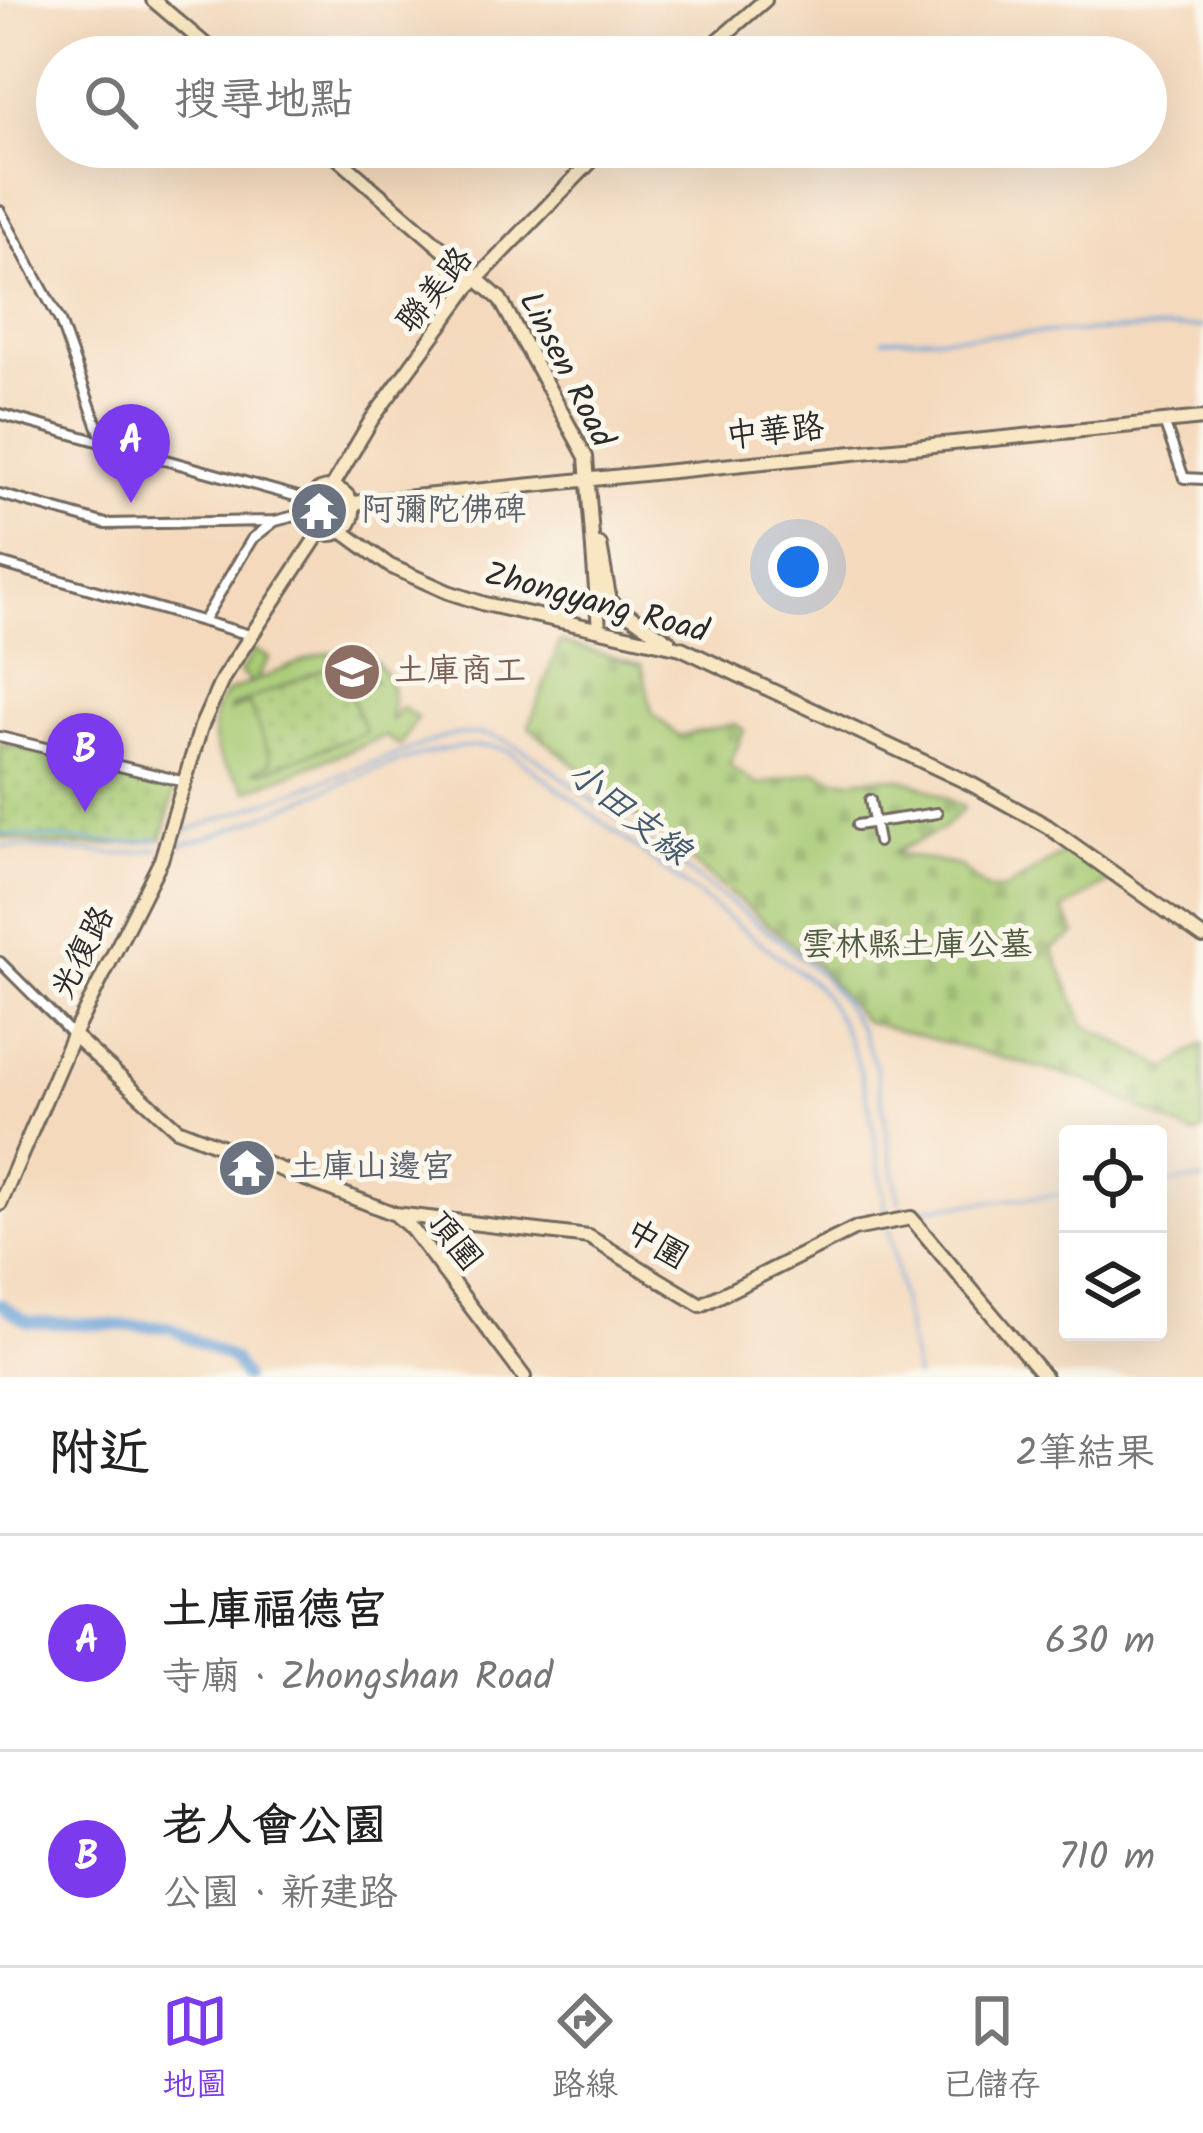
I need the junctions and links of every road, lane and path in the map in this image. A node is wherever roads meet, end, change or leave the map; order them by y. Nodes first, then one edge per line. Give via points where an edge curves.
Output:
1 (153, 0) edge
2 (764, 0) edge
3 (195, 36) edge
4 (723, 36) edge
5 (350, 168) edge
6 (584, 168) edge
7 (0, 211) edge
8 (478, 277) junction
9 (0, 414) edge
10 (1203, 418) edge
11 (1164, 422) junction
12 (102, 441) junction
13 (587, 479) junction
14 (1203, 479) edge
15 (332, 488) junction
16 (0, 494) edge
17 (352, 503) junction
18 (308, 507) junction
19 (275, 521) junction
20 (342, 531) junction
21 (320, 532) junction
22 (0, 563) edge
23 (203, 621) junction
24 (599, 629) junction
25 (250, 635) junction
26 (681, 648) junction
27 (0, 737) edge
28 (186, 782) junction
29 (869, 800) dead end
30 (937, 813) dead end
31 (874, 823) junction
32 (857, 825) dead end
33 (878, 842) dead end
34 (1203, 937) edge
35 (0, 962) edge
36 (73, 1035) junction
37 (0, 1204) edge
38 (394, 1214) junction
39 (522, 1375) edge
40 (1045, 1377) edge

1 - 3 street
2 - 4 street
5 - 8 street, Linsen Road
6 - 8 street, 聯美路
7 - 12 street via 60,322
8 - 13 street, Linsen Road via 500,299 580,442
8 - 15 street, 聯美路 via 371,419
9 - 12 street
10 - 11 street, 中華路
11 - 13 street, 中華路
11 - 14 street via 1184,478
12 - 18 street
13 - 17 street, 中華路
13 - 24 street, Linsen Road
13 - 26 street, Linsen Road via 610,602
15 - 17 street
15 - 18 street via 319,490
16 - 19 street via 106,524
17 - 20 street
18 - 19 street
18 - 21 street
19 - 23 street via 247,546
20 - 21 street
20 - 24 street, Zhongyang Road via 390,566 448,592
21 - 25 street
22 - 23 street
23 - 25 street
24 - 26 street, Zhongyang Road
25 - 28 street via 201,727
26 - 34 street, Zhongyang Road via 1047,826
27 - 28 street
28 - 36 street, 光復路 via 161,860
29 - 31 street
30 - 31 street
31 - 32 street
31 - 33 street
35 - 36 street
36 - 37 street, 光復路
36 - 38 street, 頂圍 via 177,1129
38 - 39 street, 頂圍
38 - 40 street, 中圍 via 589,1237 701,1305 854,1229 911,1218

